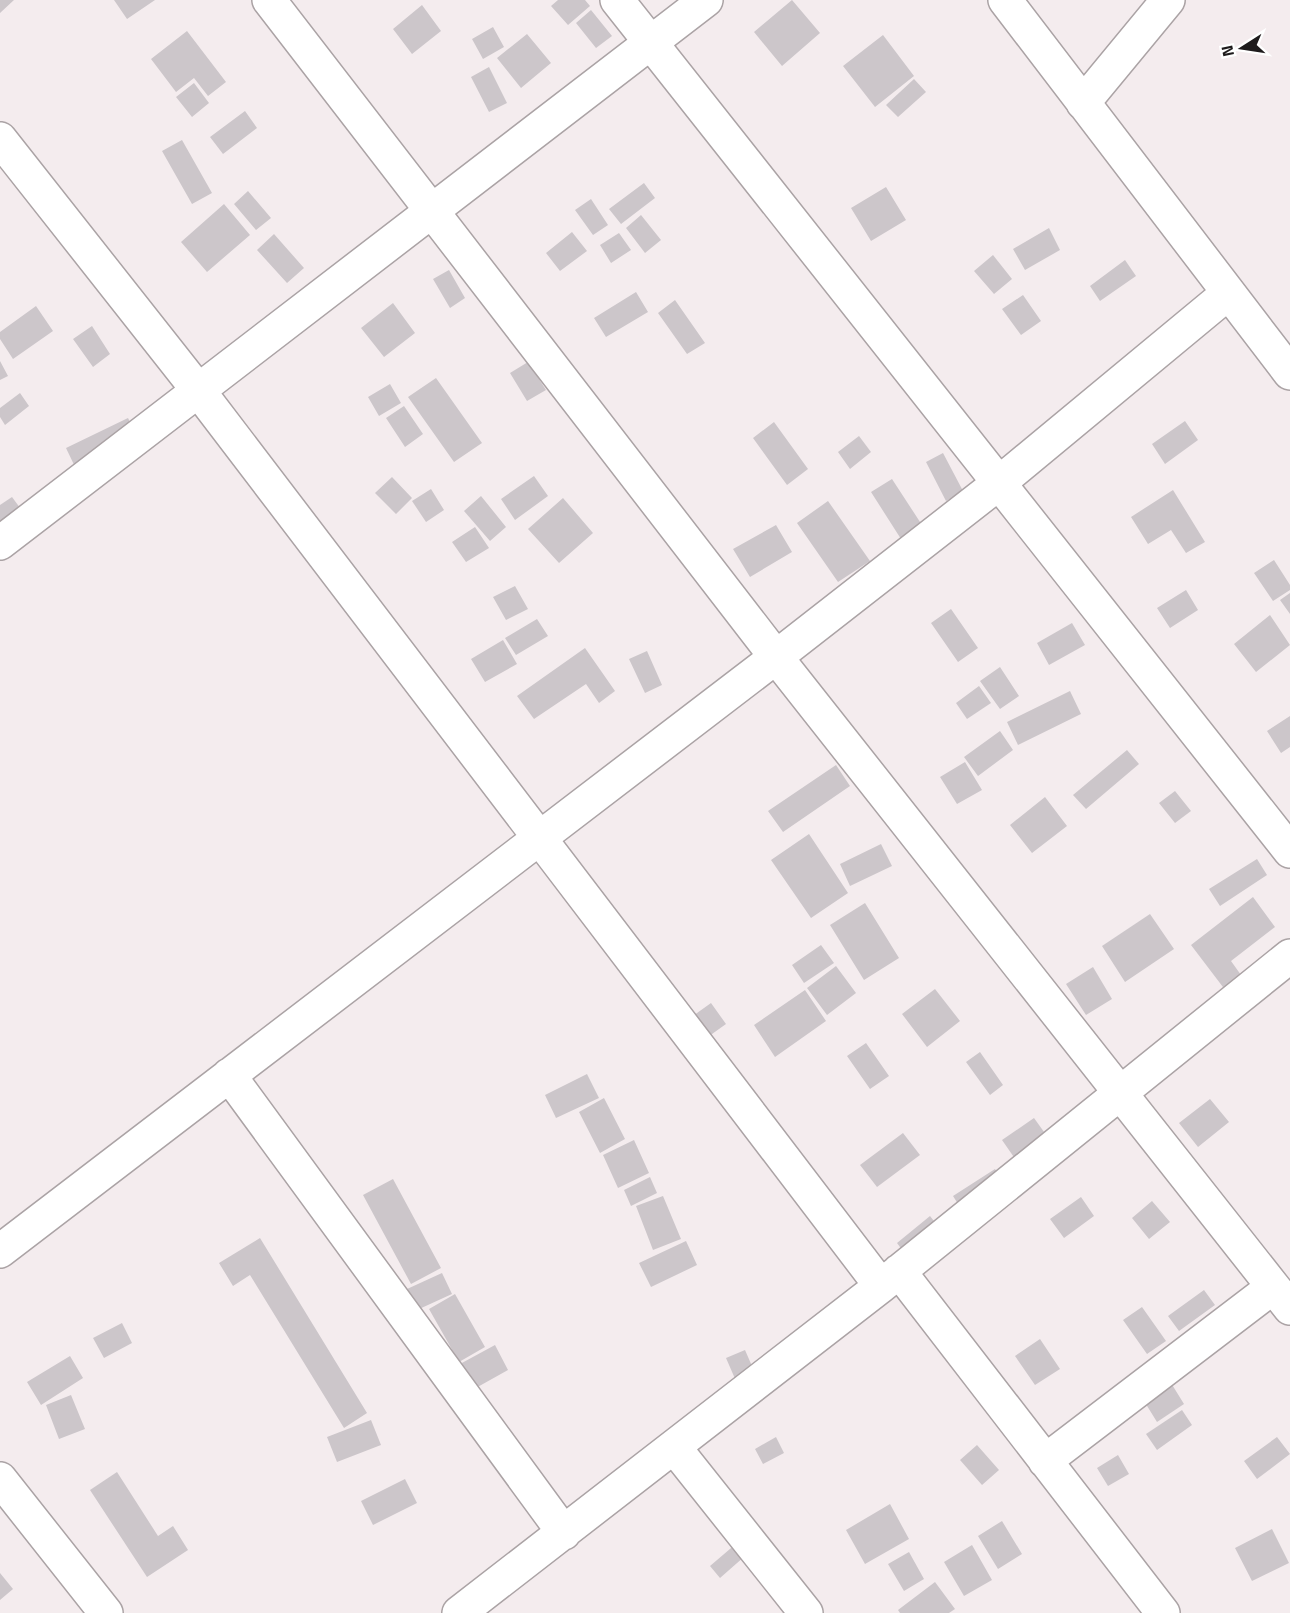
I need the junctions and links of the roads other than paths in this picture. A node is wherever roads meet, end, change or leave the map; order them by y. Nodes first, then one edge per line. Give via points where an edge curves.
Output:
1 (269, 0) edge
2 (617, 0) edge
3 (706, 0) edge
4 (1005, 0) edge
5 (1168, 0) edge
6 (650, 41) junction
7 (1083, 103) junction
8 (0, 139) edge
9 (432, 209) junction
10 (1227, 294) junction
11 (1290, 374) edge
12 (198, 390) junction
13 (999, 483) junction
14 (0, 543) edge
15 (776, 657) junction
16 (539, 838) junction
17 (1290, 851) edge
18 (1290, 956) edge
19 (228, 1076) junction
20 (1120, 1092) junction
21 (0, 1251) edge
22 (890, 1279) junction
23 (1282, 1298) edge
24 (674, 1447) junction
25 (1046, 1461) junction
26 (0, 1479) edge
27 (564, 1533) junction
28 (106, 1613) edge
29 (459, 1613) edge
30 (807, 1613) edge
31 (1162, 1613) edge

1 - 9 street
2 - 6 street
3 - 6 street
4 - 7 street
5 - 7 street
6 - 9 street
6 - 13 street
7 - 10 street
8 - 12 street
9 - 12 street
9 - 15 street
10 - 11 street
10 - 13 street
12 - 14 street
12 - 16 street
13 - 15 street
13 - 17 street
15 - 16 street
15 - 20 street
16 - 19 street
16 - 22 street
18 - 20 street
19 - 21 street
19 - 27 street
20 - 22 street
20 - 23 street
22 - 24 street
22 - 25 street
23 - 25 street
24 - 27 street
24 - 30 street
25 - 31 street
26 - 28 street
27 - 29 street

